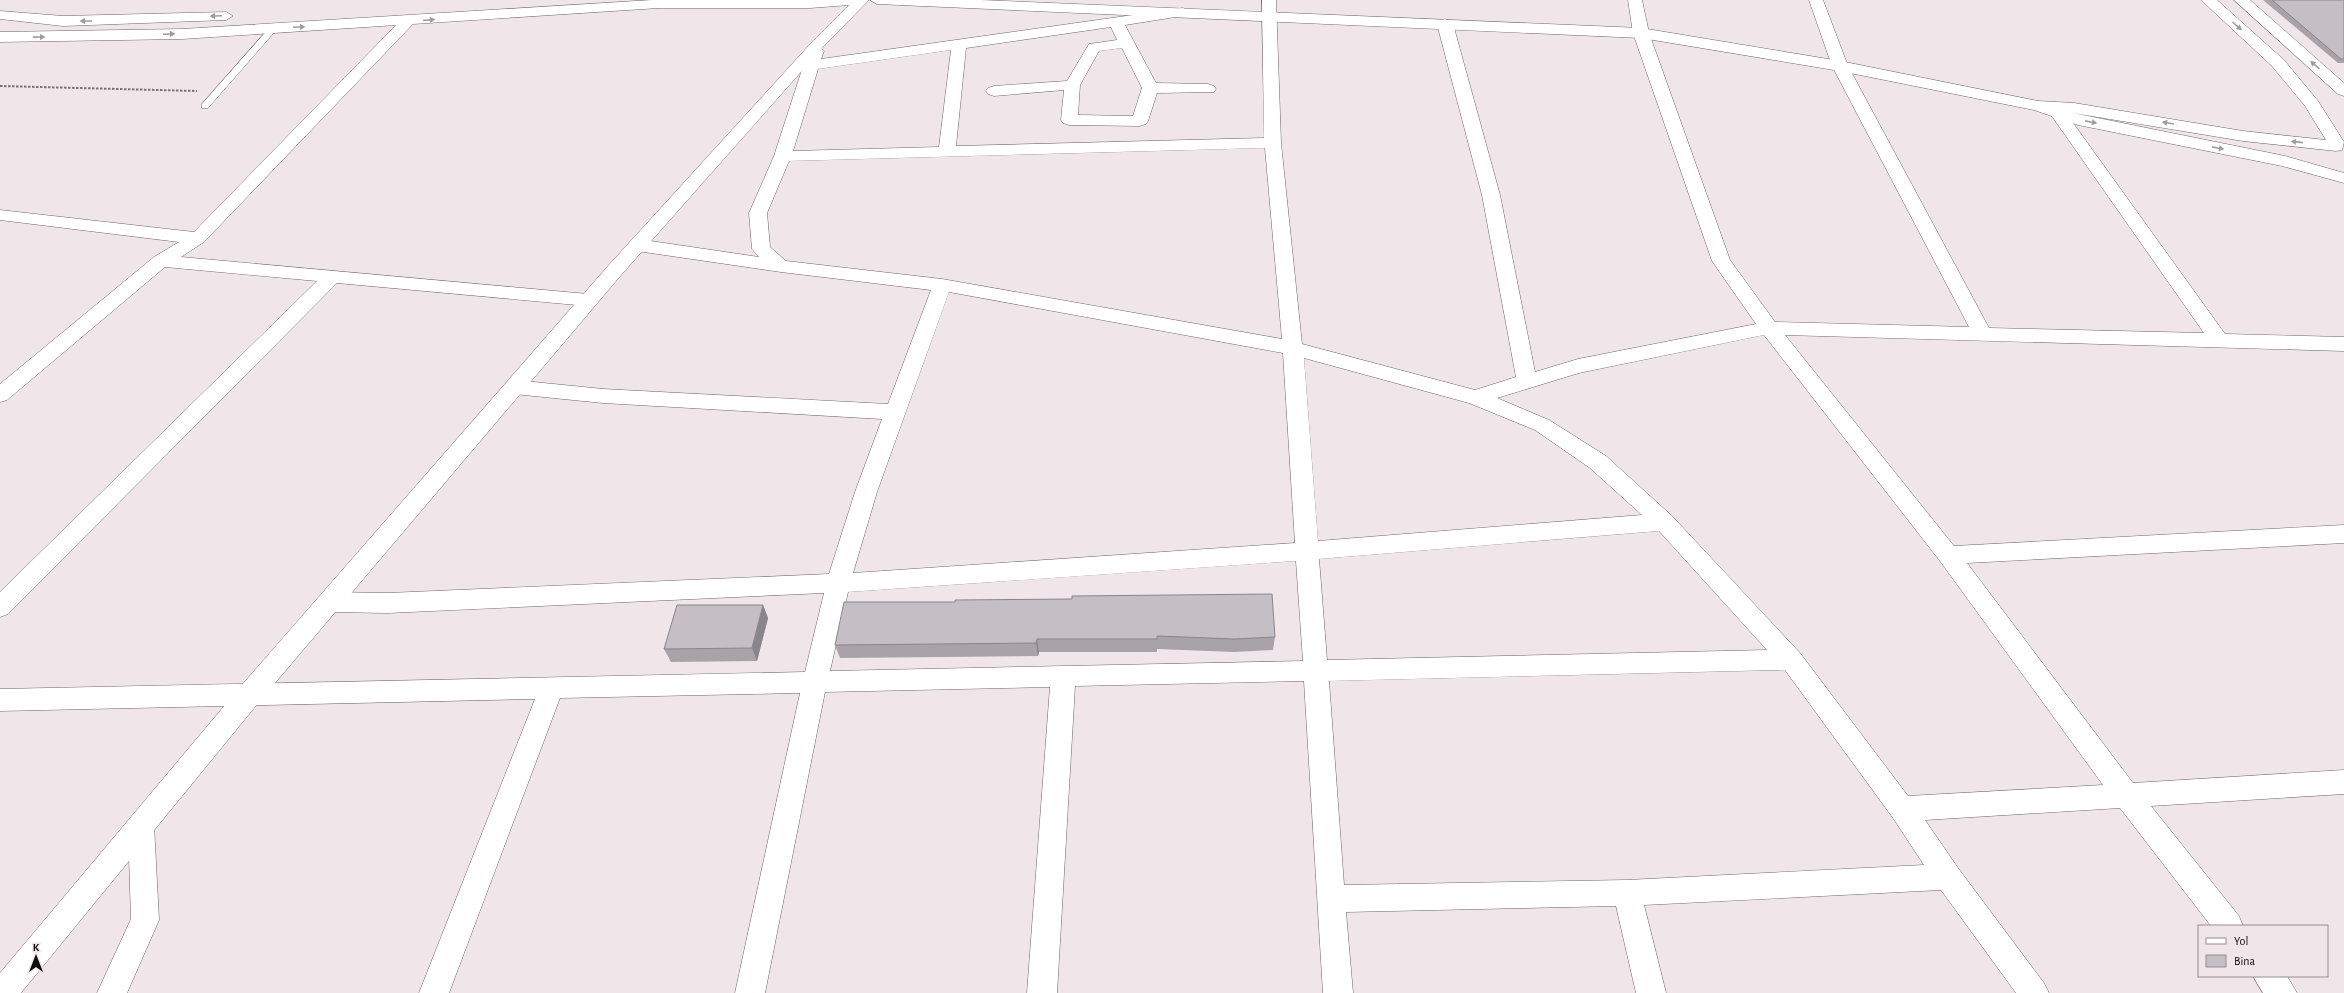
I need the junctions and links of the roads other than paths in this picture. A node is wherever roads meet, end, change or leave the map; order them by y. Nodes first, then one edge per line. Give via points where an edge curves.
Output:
1 (505, 0) edge
2 (856, 0) edge
3 (862, 0) edge
4 (876, 0) edge
5 (1635, 0) edge
6 (1816, 0) edge
7 (2208, 0) edge
8 (2241, 0) edge
9 (1268, 8) edge
10 (345, 9) dead end
11 (1183, 12) junction
12 (242, 15) dead end
13 (0, 16) edge
14 (408, 21) junction
15 (1116, 22) junction
16 (1445, 24) junction
17 (274, 28) junction
18 (1641, 33) junction
19 (0, 37) edge
20 (1127, 43) junction
21 (818, 44) junction
22 (958, 44) junction
23 (812, 65) junction
24 (1840, 66) junction
25 (1072, 85) junction
26 (1150, 88) junction
27 (1208, 89) dead end
28 (994, 90) dead end
29 (2344, 91) edge
30 (205, 106) dead end
31 (2038, 106) junction
32 (2057, 112) junction
33 (1273, 143) junction
34 (2339, 144) edge
35 (946, 150) junction
36 (783, 156) junction
37 (2344, 174) edge
38 (2344, 178) edge
39 (0, 215) edge
40 (198, 238) junction
41 (637, 245) junction
42 (161, 261) junction
43 (781, 266) junction
44 (331, 278) junction
45 (942, 285) junction
46 (588, 300) junction
47 (1769, 328) junction
48 (1983, 334) junction
49 (2220, 341) junction
50 (2344, 344) edge
51 (1293, 348) junction
52 (1527, 382) junction
53 (514, 386) junction
54 (0, 395) edge
55 (1475, 397) junction
56 (895, 412) junction
57 (1664, 522) junction
58 (2344, 534) edge
59 (1307, 551) junction
60 (1948, 555) junction
61 (838, 583) junction
62 (329, 602) junction
63 (0, 607) edge
64 (1791, 660) junction
65 (1316, 671) junction
66 (1063, 676) junction
67 (815, 681) junction
68 (552, 687) junction
69 (250, 694) junction
70 (0, 700) edge
71 (2344, 782) edge
72 (2126, 795) junction
73 (1902, 809) junction
74 (141, 825) junction
75 (1948, 877) junction
76 (1627, 893) junction
77 (1331, 899) junction
78 (2228, 925) edge
79 (2269, 977) edge
80 (2, 993) edge
81 (112, 993) edge
82 (434, 993) edge
83 (750, 993) edge
84 (1042, 993) edge
85 (1338, 993) edge
86 (1651, 993) edge
87 (2034, 993) edge
88 (2282, 993) edge

1 - 10 street
14 -> 2 street via 659,4 810,4
3 - 21 street
4 - 11 street
5 - 18 street
6 - 24 street
7 -> 34 street via 2278,63 2312,104
29 -> 8 street
9 - 11 street
9 - 16 street
9 - 33 street
11 - 15 street
12 -> 13 street via 63,21
17 -> 14 street
14 - 40 street
15 - 20 street
15 - 22 street
16 - 18 street
16 - 52 street via 1491,195
19 -> 17 street via 182,34
17 - 30 lane
18 - 24 street
18 - 47 street via 1721,261
20 - 25 street via 1094,47
20 - 26 street
21 - 23 street
21 - 41 street
22 - 23 street
22 - 35 street
23 - 36 street
24 - 31 street
24 - 48 street
25 - 26 street via 1069,120 1140,121
25 - 28 street
26 - 27 street
31 - 32 street
34 -> 31 street via 2243,136 2074,108
32 -> 38 street via 2078,120 2285,161
32 - 49 street
33 - 35 street
33 - 51 street
34 - 37 street via 2331,151 2331,160
35 - 36 street
36 - 43 street via 758,213 761,249
39 - 40 street
40 - 42 street
41 - 43 street
41 - 46 street
42 - 44 street
42 - 54 street
43 - 45 street
44 - 46 street
44 - 63 street
45 - 51 street
45 - 56 street
46 - 53 street
47 - 48 street
47 - 52 street via 1578,366
47 - 60 street
48 - 49 street
49 - 50 street
51 - 55 street
51 - 59 street
52 - 55 street
53 - 56 street via 603,396
53 - 62 street
55 - 57 street via 1542,425 1598,462
56 - 61 street via 866,492
57 - 59 street
57 - 64 street
58 - 60 street
59 - 61 street
59 - 65 street
60 - 72 street
61 - 62 street via 388,603
61 - 67 street
62 - 69 street
64 - 65 street
64 - 73 street
65 - 66 street
65 - 77 street
66 - 67 street
66 - 84 street
67 - 68 street
67 - 83 street
68 - 69 street
68 - 82 street
69 - 70 street
69 - 74 street
71 - 72 street
72 - 73 street
72 - 78 street
73 - 75 street
74 - 80 street
74 - 81 street via 145,920
75 - 76 street
75 - 87 street
76 - 77 street
76 - 86 street
77 - 85 street
79 - 88 street

